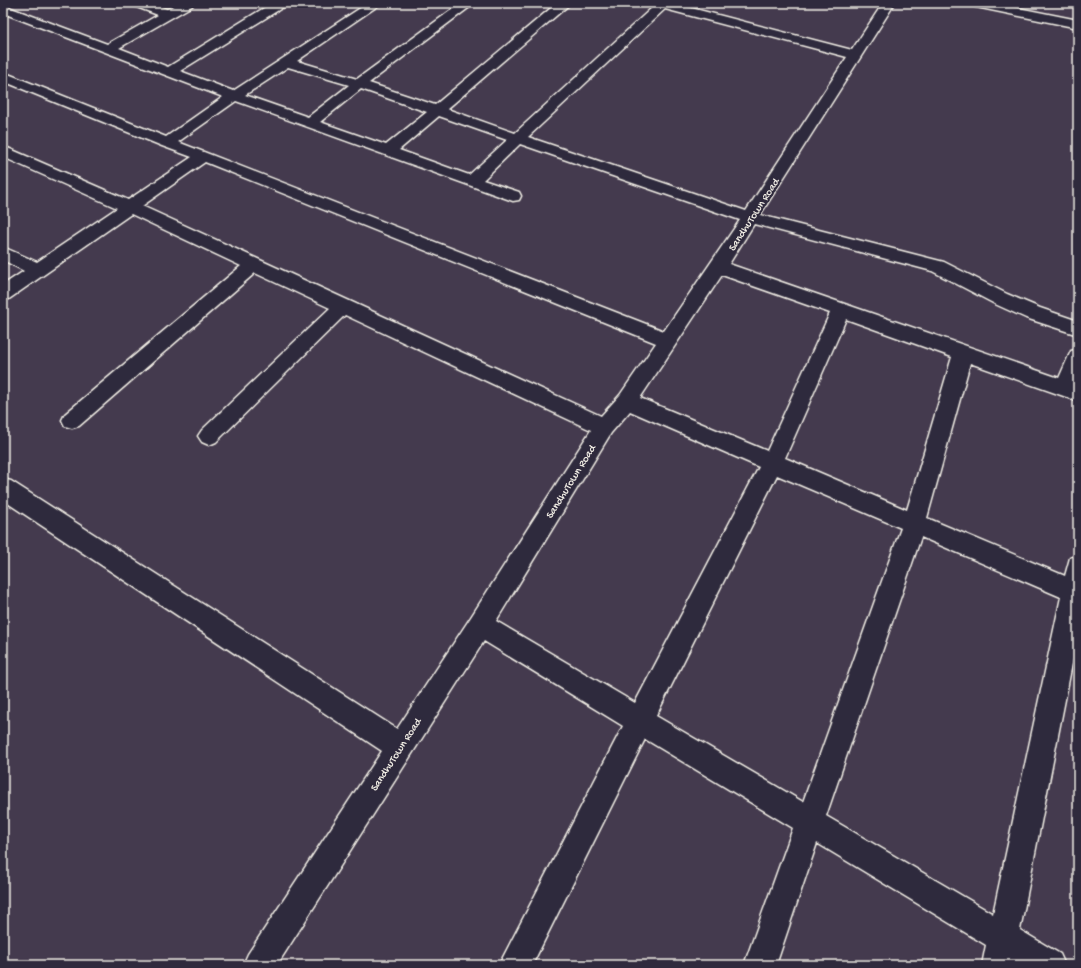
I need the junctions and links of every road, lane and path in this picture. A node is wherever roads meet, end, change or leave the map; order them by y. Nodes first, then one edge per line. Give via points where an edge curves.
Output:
1 (138, 3) edge
2 (188, 3) edge
3 (281, 3) edge
4 (376, 3) edge
5 (470, 3) edge
6 (565, 3) edge
7 (889, 3) edge
8 (976, 3) edge
9 (660, 4) edge
10 (3, 9) edge
11 (168, 14) junction
12 (1078, 24) edge
13 (108, 49) junction
14 (855, 55) junction
15 (286, 62) junction
16 (169, 72) junction
17 (3, 76) edge
18 (359, 84) junction
19 (234, 96) junction
20 (437, 111) junction
21 (310, 123) junction
22 (518, 139) junction
23 (167, 143) junction
24 (3, 151) edge
25 (389, 151) junction
26 (204, 156) junction
27 (472, 181) junction
28 (513, 196) dead end
29 (131, 208) junction
30 (750, 218) junction
31 (3, 253) edge
32 (253, 265) junction
33 (718, 267) junction
34 (37, 270) junction
35 (3, 294) edge
36 (342, 306) junction
37 (841, 310) junction
38 (1078, 328) edge
39 (668, 340) junction
40 (963, 353) junction
41 (1078, 356) edge
42 (1071, 391) edge
43 (627, 401) junction
44 (72, 420) dead end
45 (604, 427) junction
46 (209, 436) dead end
47 (772, 463) junction
48 (3, 488) edge
49 (914, 523) junction
50 (1077, 583) edge
51 (480, 625) junction
52 (640, 720) junction
53 (400, 747) junction
54 (810, 822) junction
55 (1004, 938) junction
56 (259, 965) edge
57 (515, 965) edge
58 (760, 965) edge
59 (998, 965) edge
60 (1049, 965) edge

1 - 11 street
2 - 11 street
3 - 16 street
4 - 15 street
5 - 18 street
6 - 20 street
7 - 14 street, SandhuTown Road
8 - 12 street
9 - 14 street
9 - 22 street
10 - 13 street
11 - 13 street
13 - 16 street
14 - 30 street, SandhuTown Road
15 - 18 street
15 - 19 street
16 - 19 street
17 - 23 street
18 - 20 street
18 - 21 street
19 - 21 street
19 - 23 street
20 - 22 street
20 - 25 street
21 - 25 street
22 - 27 street
22 - 30 street
23 - 26 street
24 - 29 street
25 - 27 street
26 - 29 street
26 - 39 street
27 - 28 street
29 - 32 street
29 - 34 street
30 - 33 street, SandhuTown Road
30 - 38 street via 938,266 1001,300
31 - 34 street
32 - 36 street
32 - 44 street
33 - 37 street
33 - 39 street, SandhuTown Road
34 - 35 street
36 - 45 street
36 - 46 street
37 - 40 street
37 - 47 street
39 - 43 street, SandhuTown Road
40 - 42 street
40 - 49 street
41 - 42 street
43 - 45 street, SandhuTown Road
43 - 47 street
45 - 51 street, SandhuTown Road
47 - 49 street
47 - 52 street
48 - 53 street
49 - 50 street
49 - 54 street
50 - 55 street
51 - 52 street
51 - 53 street, SandhuTown Road
52 - 54 street
52 - 57 street
53 - 56 street, SandhuTown Road
54 - 55 street
54 - 58 street
55 - 59 street
55 - 60 street

